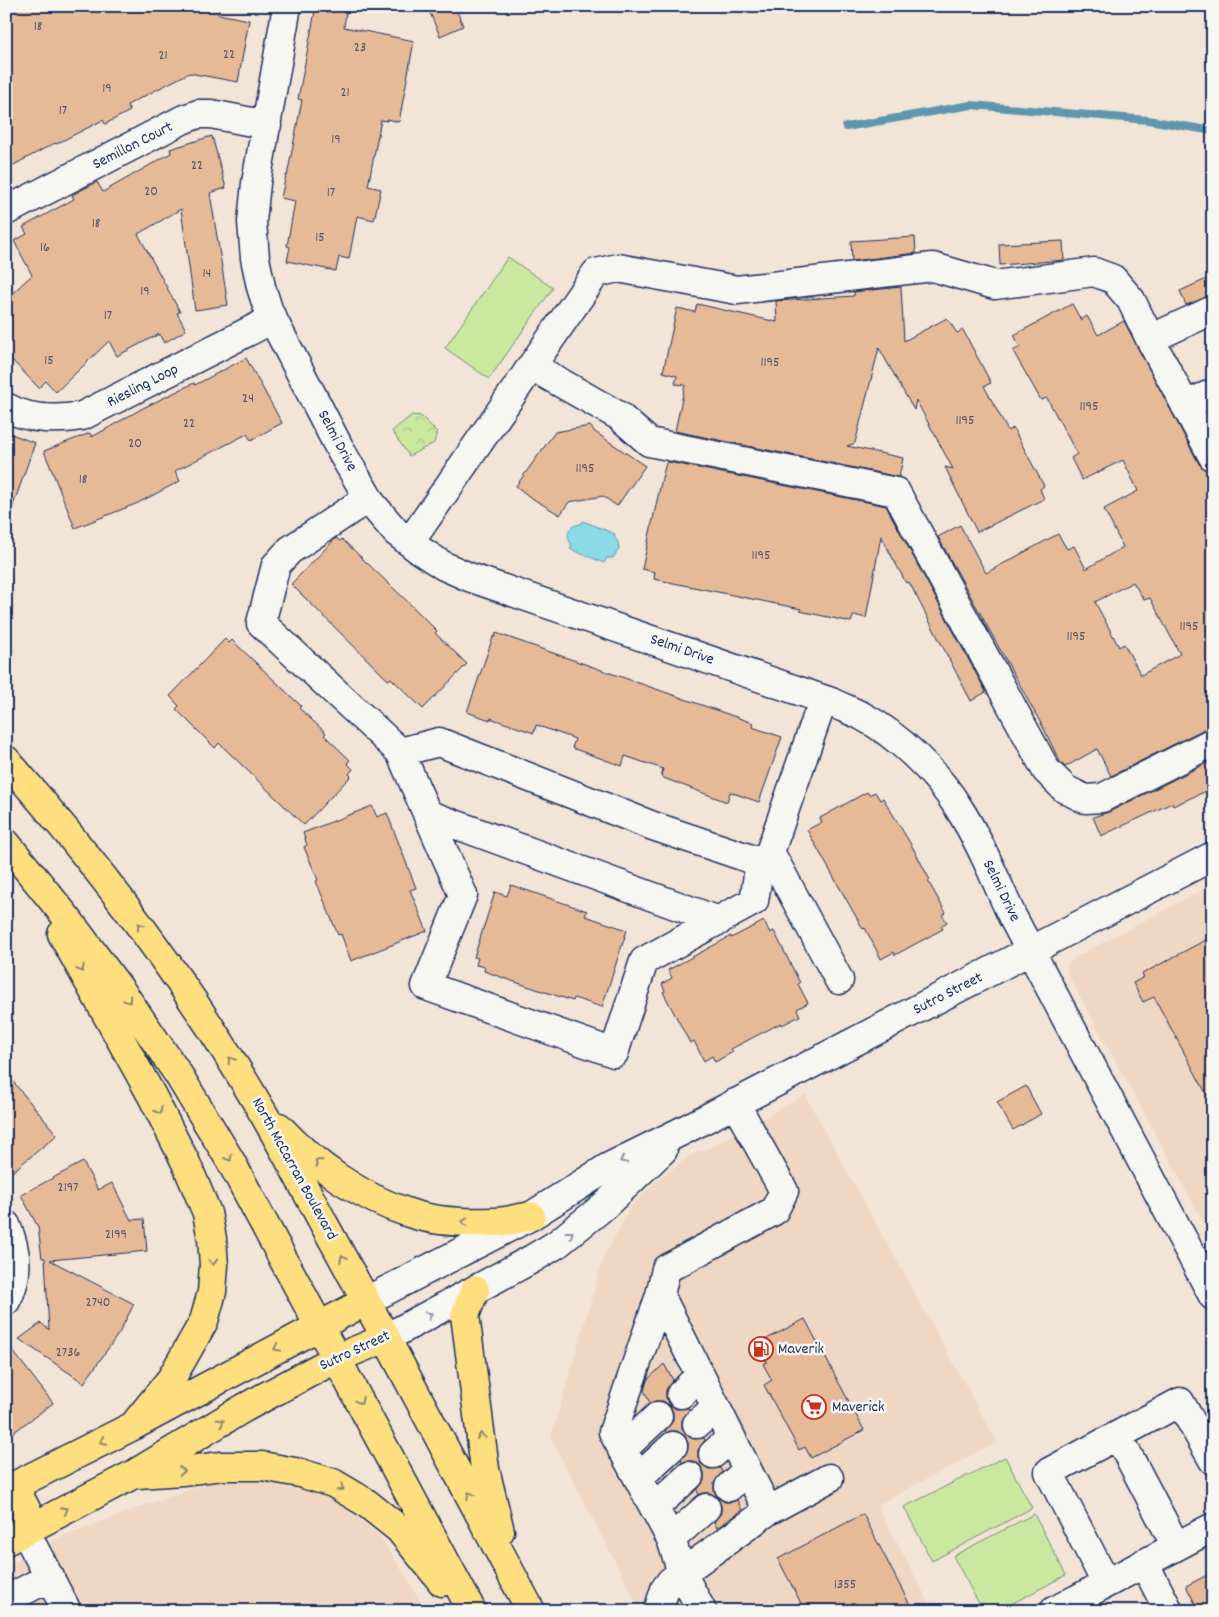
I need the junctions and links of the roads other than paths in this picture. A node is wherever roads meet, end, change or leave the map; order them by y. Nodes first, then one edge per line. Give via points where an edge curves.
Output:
1 (287, 6) edge
2 (267, 125) junction
3 (6, 211) edge
4 (1213, 310) edge
5 (273, 319) junction
6 (1150, 339) junction
7 (533, 367) junction
8 (1213, 393) edge
9 (1185, 406) junction
10 (6, 407) edge
11 (1213, 458) edge
12 (368, 498) junction
13 (410, 542) junction
14 (824, 700) junction
15 (1213, 742) edge
16 (400, 752) junction
17 (6, 760) edge
18 (427, 814) junction
19 (6, 843) edge
20 (1213, 856) edge
21 (765, 857) junction
22 (24, 864) junction
23 (719, 921) junction
24 (1031, 951) junction
25 (839, 980) dead end
26 (257, 1102) junction
27 (735, 1103) junction
28 (682, 1131) junction
29 (531, 1216) junction
30 (6, 1225) edge
31 (475, 1290) junction
32 (660, 1295) junction
33 (1213, 1296) edge
34 (6, 1301) edge
35 (366, 1301) junction
36 (320, 1325) junction
37 (386, 1338) junction
38 (337, 1358) junction
39 (658, 1416) dead end
40 (133, 1426) junction
41 (1118, 1436) junction
42 (673, 1446) dead end
43 (622, 1450) junction
44 (1213, 1460) edge
45 (134, 1474) junction
46 (690, 1476) dead end
47 (638, 1478) junction
48 (829, 1478) dead end
49 (10, 1488) edge
50 (654, 1508) junction
51 (706, 1508) dead end
52 (768, 1511) junction
53 (1213, 1527) edge
54 (16, 1536) edge
55 (671, 1539) junction
56 (1176, 1546) junction
57 (1144, 1563) junction
58 (509, 1569) junction
59 (682, 1573) junction
60 (50, 1577) junction
61 (1106, 1583) junction
62 (6, 1600) edge
63 (1071, 1607) edge
64 (67, 1611) edge
65 (465, 1611) edge
66 (472, 1611) edge
67 (531, 1611) edge
68 (658, 1611) edge
69 (702, 1611) edge
70 (1169, 1611) edge

1 - 2 street, Selmi Drive
2 - 3 street, Semillon Court via 198,114
2 - 5 street, Selmi Drive via 252,222 259,278
4 - 6 street
5 - 10 street, Riesling Loop via 82,416 66,419 29,416
5 - 12 street, Selmi Drive
6 - 7 street via 1131,300 1113,279 1094,272 995,285 933,266 737,290 618,268 596,274
6 - 9 street
7 - 13 street
7 - 15 street via 619,416 649,442 896,492 1046,770 1065,789 1085,799 1102,798
8 - 9 street
9 - 11 street
12 - 13 street, Selmi Drive via 396,532
12 - 16 street via 290,550 276,565 261,623
13 - 14 street, Selmi Drive via 444,566 470,577
14 - 21 street
14 - 24 street, Selmi Drive via 863,717 886,732 942,784 958,807
16 - 18 street
16 - 21 street via 439,742 653,826
26 -> 17 main road, North McCarran Boulevard via 153,943
18 - 23 street
18 - 23 street via 463,895 426,986 614,1053 644,961
19 - 22 main road
20 - 24 street, Sutro Street
21 - 23 street via 754,901
21 - 25 street
22 -> 36 main road via 122,992 178,1074 230,1160
22 -> 40 main road via 152,1096 207,1213 214,1265 212,1292 204,1321 171,1379
24 - 27 street, Sutro Street
24 - 33 street, Selmi Drive
29 -> 26 main road via 495,1222 452,1221 410,1214 368,1197 330,1173 296,1144
35 -> 26 main road, North McCarran Boulevard
27 - 28 street, Sutro Street
27 - 32 street via 784,1191 774,1211 666,1269
28 -> 29 street, Sutro Street via 607,1168
31 -> 28 street, Sutro Street via 532,1259 579,1228
29 - 35 street, Sutro Street
30 - 34 street via 13,1241 16,1264 12,1292
37 -> 31 street, Sutro Street
58 -> 31 main road via 485,1469 470,1361 465,1315
32 - 43 street via 613,1432
32 - 52 street via 691,1384 738,1479
35 - 36 main road, Sutro Street
35 - 37 main road, North McCarran Boulevard
36 - 38 main road
36 -> 40 main road, Sutro Street
37 - 38 main road, Sutro Street
58 -> 37 main road, North McCarran Boulevard
45 -> 38 main road, Sutro Street via 244,1408
38 -> 66 main road
39 - 43 street
40 -> 49 main road, Sutro Street
41 - 44 street via 1180,1402
41 - 56 street
41 - 61 street via 1049,1472
42 - 47 street
43 - 47 street
54 -> 45 main road, Sutro Street
45 -> 65 main road via 262,1466 333,1483 365,1502 399,1529
46 - 50 street
47 - 50 street
48 - 52 street
49 - 54 main road via 27,1511
50 - 55 street
51 - 55 street
52 - 59 street
53 - 56 street
54 - 60 street
55 - 59 street
56 - 57 street
57 - 61 street
57 - 70 street
58 - 67 main road, North McCarran Boulevard
59 - 68 street via 665,1589
59 - 69 street
60 - 62 street
60 - 64 street
61 - 63 street

